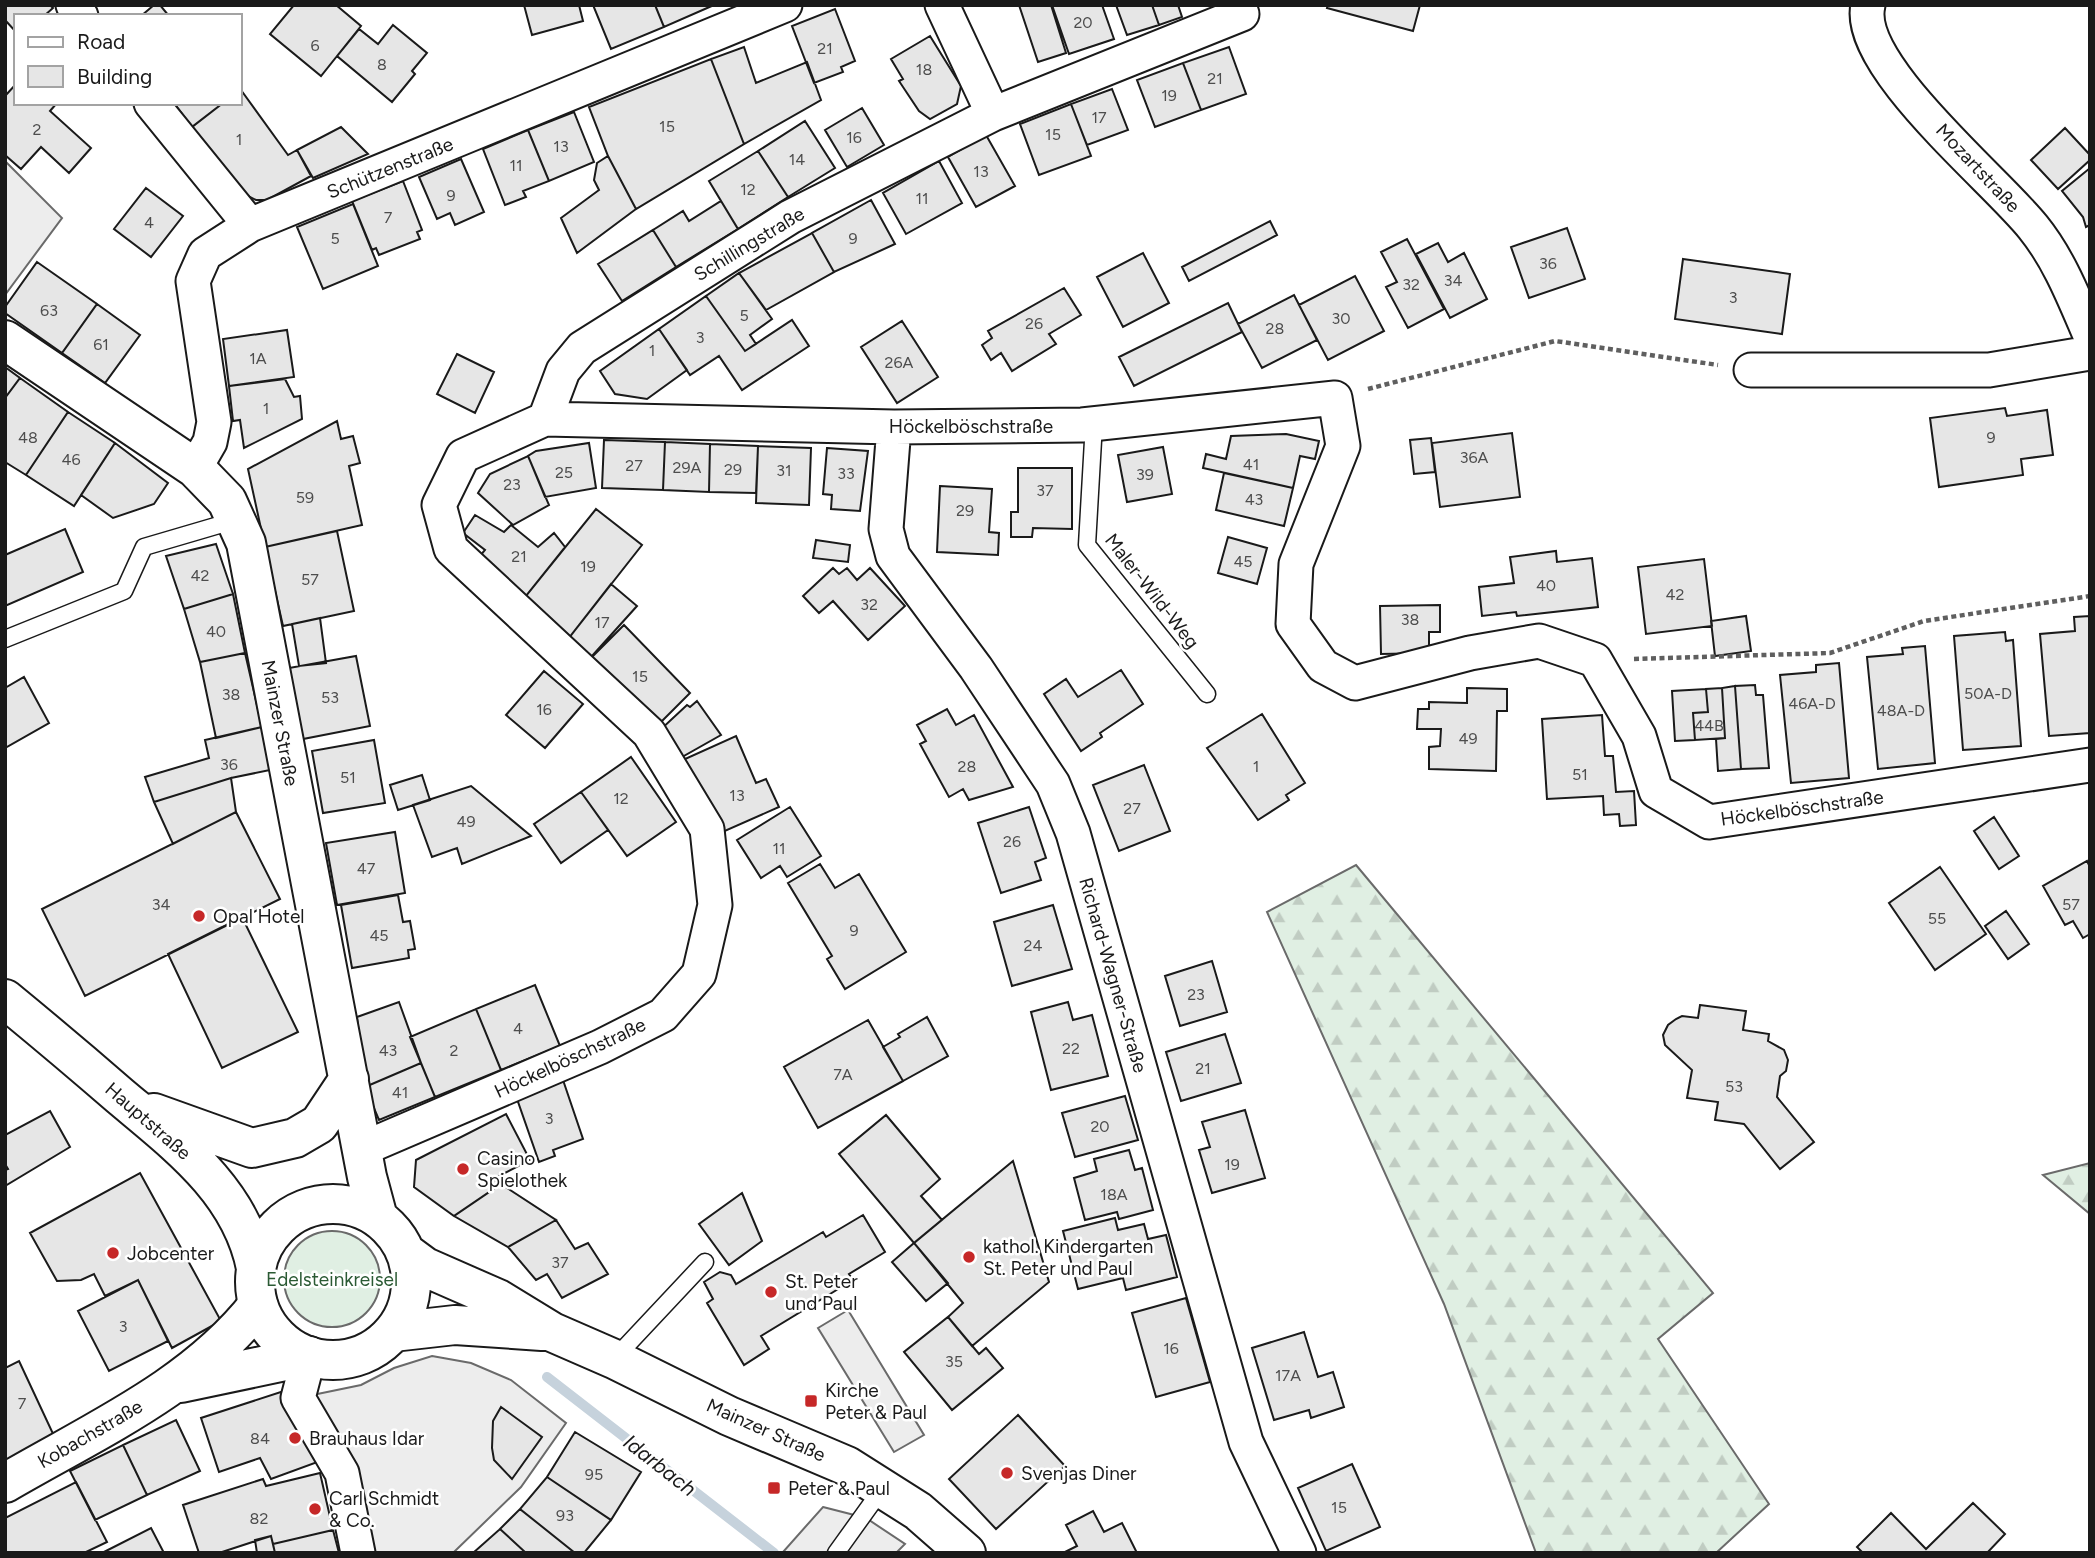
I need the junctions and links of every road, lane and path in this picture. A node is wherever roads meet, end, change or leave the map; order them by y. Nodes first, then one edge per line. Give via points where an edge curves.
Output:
1 (785, 5) edge
2 (942, 5) edge
3 (1868, 5) edge
4 (1242, 14) dead end
5 (153, 105) edge
6 (993, 114) junction
7 (250, 225) junction
8 (2090, 335) edge
9 (5, 340) edge
10 (2090, 353) edge
11 (1751, 370) joint
12 (1335, 398) junction
13 (545, 419) junction
14 (1094, 423) junction
15 (894, 427) junction
16 (195, 468) junction
17 (236, 520) junction
18 (2090, 596) edge
19 (5, 639) edge
20 (1595, 660) junction
21 (1207, 694) dead end
22 (2090, 765) edge
23 (5, 999) edge
24 (349, 1079) junction
25 (130, 1104) junction
26 (362, 1149) junction
27 (378, 1218) junction
28 (406, 1254) junction
29 (705, 1262) dead end
30 (257, 1287) junction
31 (393, 1332) junction
32 (552, 1332) junction
33 (309, 1356) junction
34 (614, 1359) junction
35 (176, 1384) junction
36 (5, 1483) edge
37 (884, 1487) junction
38 (358, 1553) edge
39 (836, 1553) edge
40 (966, 1553) edge
41 (1300, 1553) edge

1 - 7 street, Schützenstraße
2 - 6 street
3 - 8 street, Mozartstraße via 1865,19 1895,80 2034,227 2068,281
4 - 6 street, Schillingstraße
5 - 7 street
6 - 13 street, Schillingstraße via 790,217 582,348 564,371
7 - 16 street, Schützenstraße via 205,254 193,281 214,422 206,453
9 - 16 main road, Mainzer Straße
10 - 11 street via 1989,370
11 - 12 path via 1555,341
12 - 14 street, Höckelböschstraße
12 - 20 street via 1343,446 1296,564 1293,612 1293,624 1323,666 1355,683 1470,653 1539,641
13 - 15 street, Höckelböschstraße
13 - 26 street, Höckelböschstraße via 463,456 439,505 451,549 649,733 707,829 715,905 699,974 663,1015 600,1047
14 - 15 street, Höckelböschstraße
14 - 21 lane, Maler-Wild-Weg via 1087,545
15 - 41 street, Richard-Wagner-Straße via 887,529 893,556 1053,783 1073,833 1246,1442
16 - 17 main road, Mainzer Straße via 227,502
17 - 19 lane via 144,547 124,591
17 - 24 main road, Mainzer Straße via 246,543
18 - 20 path via 1924,621 1830,653
20 - 22 street, Höckelböschstraße via 1639,737 1656,791 1709,822
23 - 25 main road, Hauptstraße
24 - 25 main road via 319,1124 295,1138 252,1148
24 - 26 main road, Mainzer Straße
25 - 30 main road, Hauptstraße via 217,1186 252,1249
26 - 27 main road, Mainzer Straße
27 - 28 main road via 398,1237
27 - 30 main road via 344,1204 307,1208 290,1216 270,1235
28 - 31 main road via 411,1290
28 - 32 main road, Mainzer Straße via 498,1299
29 - 34 lane
30 - 33 main road via 278,1337
30 - 35 main road, Kobachstraße via 235,1334
31 - 32 main road, Mainzer Straße via 455,1325
31 - 33 main road via 355,1357
32 - 34 main road, Mainzer Straße
33 - 35 main road, Kobachstraße
33 - 38 street via 298,1398 342,1473
34 - 37 main road, Mainzer Straße
35 - 36 main road, Kobachstraße
37 - 39 lane
37 - 40 main road, Mainzer Straße

